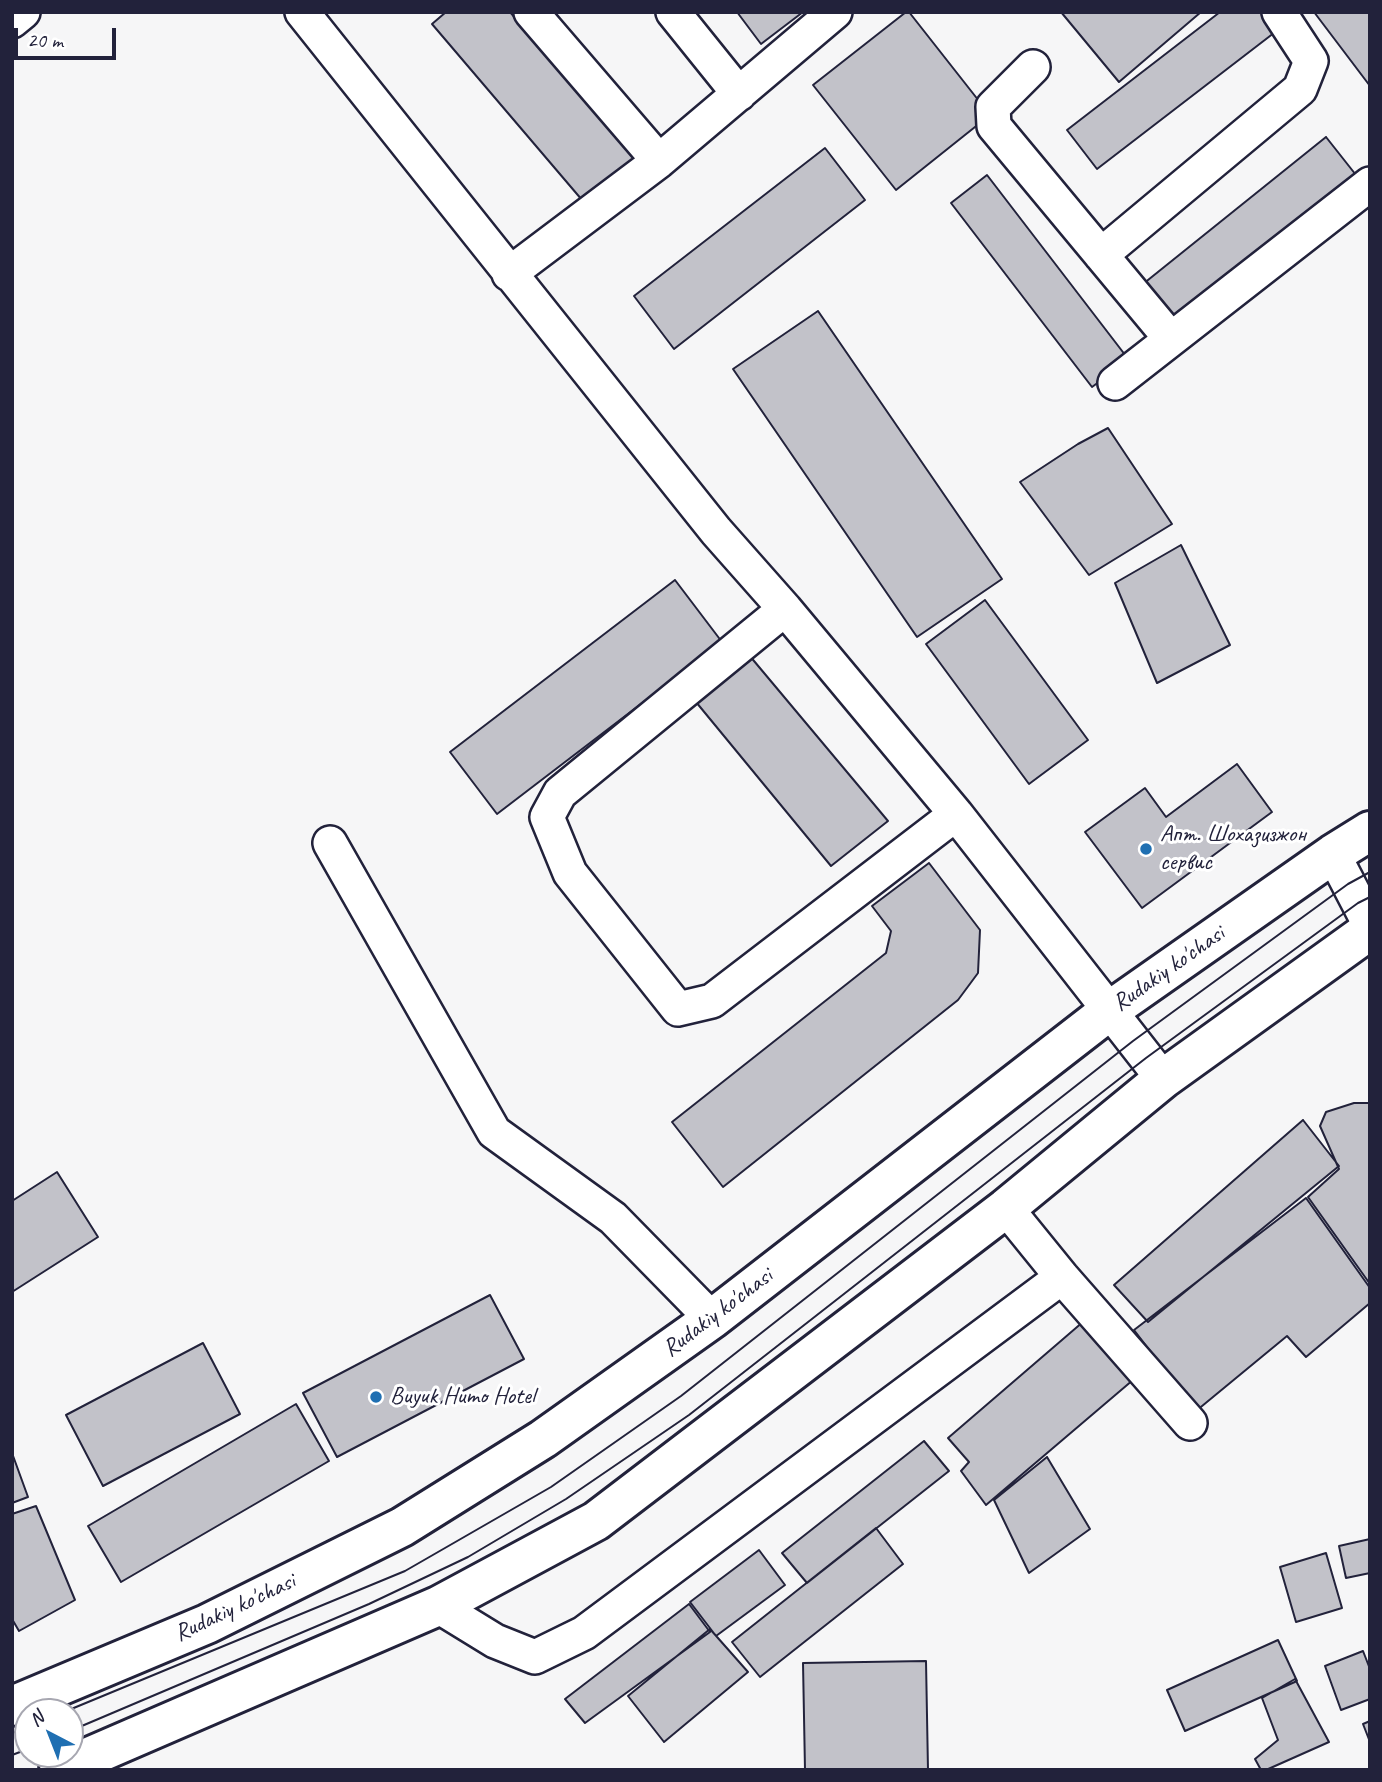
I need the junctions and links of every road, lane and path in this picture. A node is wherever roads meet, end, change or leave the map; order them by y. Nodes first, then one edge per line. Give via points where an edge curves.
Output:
1 (23, 12) edge
2 (302, 12) edge
3 (531, 12) edge
4 (673, 12) edge
5 (835, 12) edge
6 (1279, 12) edge
7 (12, 21) edge
8 (1033, 68) dead end
9 (739, 94) junction
10 (659, 161) junction
11 (1370, 184) edge
12 (1101, 255) junction
13 (509, 274) junction
14 (1171, 339) junction
15 (1115, 383) dead end
16 (785, 609) junction
17 (957, 814) junction
18 (1370, 831) edge
19 (330, 843) dead end
20 (1333, 854) junction
21 (1370, 928) edge
22 (1109, 1011) junction
23 (1163, 1079) junction
24 (1006, 1208) junction
25 (1062, 1277) junction
26 (712, 1319) junction
27 (1189, 1423) dead end
28 (438, 1606) junction
29 (12, 1706) edge
30 (59, 1770) edge

1 - 7 street
2 - 13 street
3 - 10 street
4 - 9 street
5 - 9 street
6 - 12 street via 1311,61 1300,89
8 - 12 street via 993,107 995,126
9 - 10 street
10 - 13 street
11 - 14 street
12 - 14 street
13 - 16 street via 716,531
14 - 15 street
16 - 17 street
16 - 17 street via 560,793 547,817 570,873 678,1009 712,1001
17 - 22 street
18 - 20 main road, Rudakiy ko'chasi
19 - 26 street via 494,1132 612,1218
20 - 21 street
20 - 22 main road, Rudakiy ko'chasi
21 - 23 main road
22 - 23 street
22 - 26 main road, Rudakiy ko'chasi
23 - 24 main road
24 - 25 street
24 - 28 main road via 596,1521
25 - 27 street
25 - 28 street via 584,1633 535,1657 495,1641
26 - 29 main road, Rudakiy ko'chasi via 543,1439 402,1527 207,1624
28 - 30 main road

